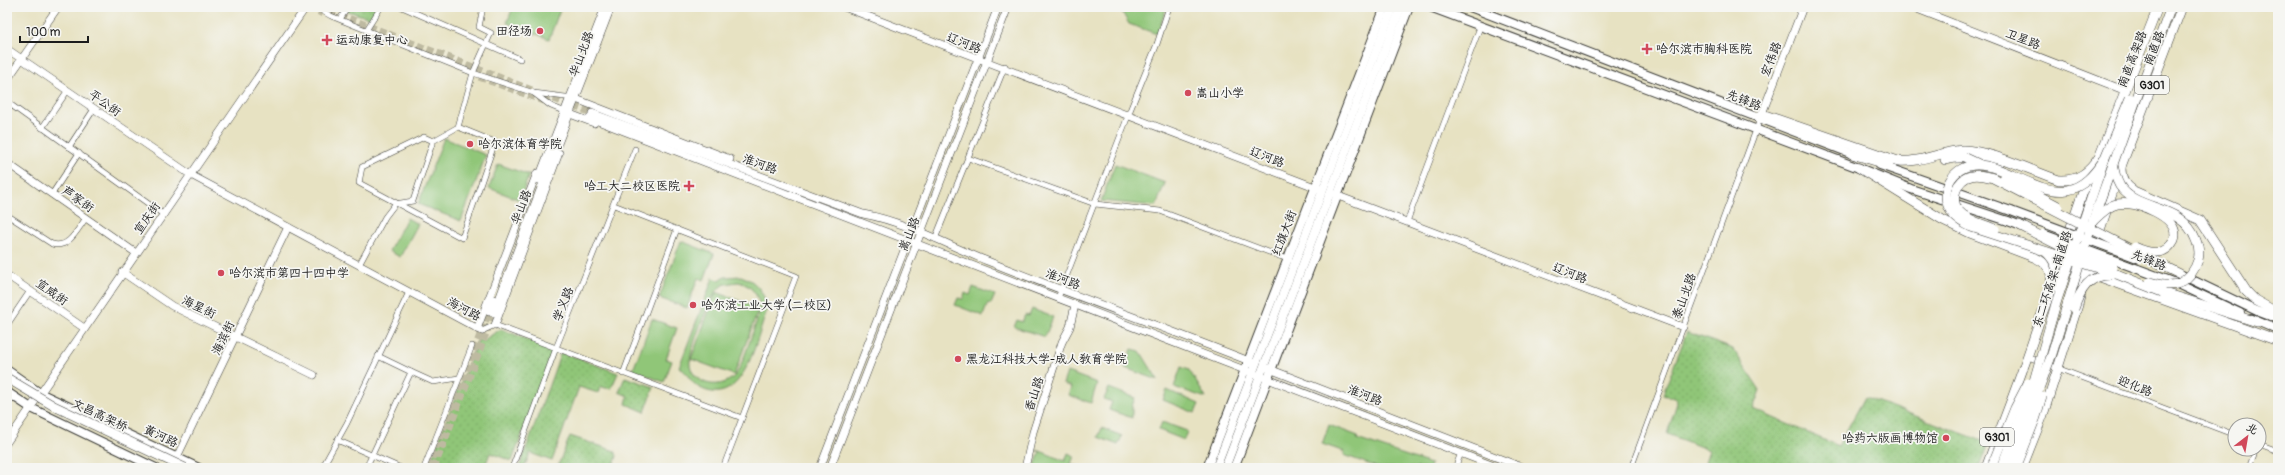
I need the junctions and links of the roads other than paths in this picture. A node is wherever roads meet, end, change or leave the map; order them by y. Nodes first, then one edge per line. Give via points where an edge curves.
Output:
1 (58, 7) edge
2 (296, 7) edge
3 (315, 7) edge
4 (348, 7) edge
5 (381, 7) edge
6 (402, 7) edge
7 (483, 7) edge
8 (605, 7) edge
9 (611, 7) edge
10 (844, 7) edge
11 (854, 7) edge
12 (998, 7) edge
13 (1008, 7) edge
14 (1169, 7) edge
15 (1385, 7) edge
16 (1393, 7) edge
17 (1401, 7) edge
18 (1409, 7) edge
19 (1430, 7) edge
20 (1470, 7) edge
21 (1803, 7) edge
22 (1912, 7) edge
23 (2159, 7) edge
24 (2165, 7) edge
25 (2171, 7) edge
26 (2179, 7) edge
27 (2182, 7) edge
28 (304, 9) edge
29 (340, 19) junction
30 (1480, 27) junction
31 (367, 29) junction
32 (487, 44) junction
33 (7, 49) edge
34 (979, 58) junction
35 (22, 59) junction
36 (520, 59) dead end
37 (988, 61) junction
38 (1004, 68) junction
39 (473, 73) junction
40 (7, 80) edge
41 (68, 90) junction
42 (534, 94) junction
43 (2131, 96) junction
44 (573, 98) junction
45 (7, 102) edge
46 (94, 109) junction
47 (568, 110) junction
48 (1128, 114) junction
49 (1761, 117) junction
50 (458, 127) junction
51 (42, 128) junction
52 (1756, 130) junction
53 (564, 131) junction
54 (2115, 132) junction
55 (2125, 134) junction
56 (552, 140) junction
57 (433, 141) junction
58 (69, 147) junction
59 (635, 149) dead end
60 (79, 153) junction
61 (1852, 154) junction
62 (1964, 157) junction
63 (968, 158) junction
64 (2102, 158) junction
65 (7, 163) edge
66 (2117, 164) junction
67 (1859, 168) junction
68 (191, 175) junction
69 (1315, 186) junction
70 (2075, 187) junction
71 (801, 191) junction
72 (1330, 192) junction
73 (52, 194) junction
74 (798, 199) junction
75 (395, 204) junction
76 (1095, 204) junction
77 (614, 205) junction
78 (2170, 212) junction
79 (7, 215) edge
80 (164, 215) junction
81 (86, 218) junction
82 (1408, 219) junction
83 (2093, 220) junction
84 (2019, 224) junction
85 (288, 227) junction
86 (677, 229) junction
87 (912, 230) junction
88 (921, 234) junction
89 (935, 239) junction
90 (908, 242) junction
91 (916, 245) junction
92 (136, 253) junction
93 (2140, 257) junction
94 (1291, 260) junction
95 (359, 265) junction
96 (2054, 267) junction
97 (122, 272) junction
98 (2086, 272) junction
99 (2180, 274) joint
100 (7, 275) edge
101 (2116, 278) junction
102 (1061, 290) junction
103 (30, 291) junction
104 (409, 292) junction
105 (2247, 292) junction
106 (1058, 298) junction
107 (2057, 300) junction
108 (2259, 302) junction
109 (1075, 305) junction
110 (2076, 307) junction
111 (2278, 310) edge
112 (2278, 313) edge
113 (2278, 319) edge
114 (2257, 322) junction
115 (7, 325) edge
116 (495, 326) junction
117 (1684, 326) junction
118 (84, 328) junction
119 (479, 330) junction
120 (2278, 330) edge
121 (235, 337) junction
122 (2278, 341) edge
123 (472, 346) dead end
124 (556, 348) junction
125 (2042, 353) junction
126 (2052, 354) junction
127 (378, 356) junction
128 (2028, 357) junction
129 (1259, 365) junction
130 (2059, 365) junction
131 (7, 370) edge
132 (411, 372) junction
133 (623, 374) junction
134 (314, 375) dead end
135 (1256, 375) junction
136 (7, 378) edge
137 (459, 378) junction
138 (7, 385) edge
139 (7, 392) edge
140 (40, 393) junction
141 (31, 408) junction
142 (742, 418) junction
143 (2227, 432) edge
144 (337, 440) junction
145 (7, 442) edge
146 (2267, 447) edge
147 (2278, 451) edge
148 (1461, 453) junction
149 (372, 455) junction
150 (177, 457) junction
151 (2253, 457) edge
152 (156, 468) edge
153 (171, 468) edge
154 (185, 468) edge
155 (199, 468) edge
156 (322, 468) edge
157 (366, 468) edge
158 (401, 468) edge
159 (424, 468) edge
160 (512, 468) edge
161 (723, 468) edge
162 (820, 468) edge
163 (830, 468) edge
164 (1025, 468) edge
165 (1207, 468) edge
166 (1216, 468) edge
167 (1225, 468) edge
168 (1234, 468) edge
169 (1455, 468) edge
170 (1499, 468) edge
171 (1524, 468) edge
172 (1631, 468) edge
173 (1986, 468) edge
174 (1991, 468) edge
175 (2001, 468) edge
176 (2009, 468) edge
177 (2016, 468) edge
178 (2022, 468) edge
179 (2249, 468) edge

1 - 35 main road
2 - 28 main road
3 - 29 street
4 - 29 street
5 - 31 street
6 - 32 street
7 - 32 street via 479,27 491,33
8 - 44 main road, 华山北路
9 - 44 main road, 华山北路
10 - 34 main road, 辽河路
11 - 34 main road, 辽河路
12 - 34 main road, 嵩山路
13 - 37 main road, 嵩山路
14 - 48 street via 1157,44
15 - 69 main road, 红旗大街
16 - 72 main road, 红旗大街
17 - 72 main road, 红旗大街
18 - 72 main road, 红旗大街
19 - 30 main road, 先锋路
20 - 49 main road, 先锋路
21 - 49 main road, 宏伟路
22 - 43 main road, 卫星路
23 - 43 highway, 南直路 / G301
23 - 54 highway, bridge via 2119,113
24 - 43 highway, 南直高架路
25 - 43 highway, 南直高架路
26 - 55 highway, bridge via 2142,102
27 - 66 highway, 南直路 / G301
28 - 68 main road, 宣庆街
29 - 31 street
30 - 52 main road, 先锋路
30 - 82 street
31 - 39 street
32 - 36 street
32 - 39 street
33 - 35 main road, 平公街
34 - 37 main road, 辽河路
34 - 87 main road, 嵩山路
35 - 40 main road
35 - 41 main road, 平公街
37 - 38 main road, 辽河路
37 - 88 main road, 嵩山路
38 - 48 main road, 辽河路
38 - 63 street
39 - 42 street
39 - 50 street
41 - 46 main road, 平公街
41 - 51 street
42 - 44 street
42 - 47 street
43 - 54 highway, 东二环高架-南直路, bridge
43 - 55 highway, 东二环高架-南直路, bridge
43 - 64 highway, 南直路 / G301
44 - 47 main road, 华山北路
44 - 71 main road via 762,172
45 - 51 street
46 - 58 street
46 - 68 main road, 平公街
47 - 53 main road, 华山路
47 - 56 main road
47 - 74 main road via 757,187
48 - 69 main road, 辽河路
48 - 76 street
49 - 52 street, 泰山北路
49 - 61 main road, 先锋路
49 - 64 highway via 1898,161 1916,161 1952,151 1974,151 2068,181 2085,174
50 - 57 street
50 - 75 street via 495,142 462,238
51 - 58 street
52 - 67 main road, 先锋路
52 - 117 street, 泰山北路
53 - 56 main road, 华山路 via 492,313
53 - 116 main road via 554,168
54 - 64 highway, 东二环高架-南直路, bridge
55 - 66 highway, 东二环高架-南直路, bridge
56 - 119 main road, 华山路 via 542,158
57 - 75 street via 413,202
57 - 75 street via 424,137 362,167 359,183
58 - 60 street
59 - 77 street, 学义路
60 - 73 street
60 - 80 street
61 - 62 highway via 1904,168
61 - 93 main road, 先锋路, bridge via 1899,174
62 - 70 highway, bridge via 1978,158 2050,183
62 - 83 highway, bridge via 2142,250 2152,253 2165,251 2175,237 2174,226 2169,220 2131,204 2115,204
63 - 76 street
63 - 89 street
64 - 66 street
64 - 70 highway, bridge via 2087,181
64 - 96 highway via 2083,192
64 - 107 highway, 东二环高架-南直路, bridge
65 - 73 main road, 芦家街
66 - 78 highway, bridge via 2119,185 2126,193
66 - 83 highway, 东二环高架-南直路, bridge
66 - 98 highway, G301
66 - 105 highway via 2127,186 2200,220
67 - 84 main road, 先锋路, bridge via 1911,189
67 - 96 highway via 1943,220
68 - 80 main road, 宣庆街
68 - 85 main road, 海河路
69 - 72 main road, 辽河路
69 - 94 main road, 红旗大街
70 - 101 highway, bridge via 2060,191 1991,167 1971,165 1951,178 1946,199 1956,218 1971,226
71 - 74 main road, 淮河路 via 591,116
71 - 87 main road, 淮河路
72 - 82 main road, 辽河路
72 - 94 main road, 红旗大街
72 - 117 main road, 辽河路
72 - 129 main road, 红旗大街
73 - 81 main road, 芦家街
74 - 90 main road, 淮河路
75 - 95 street via 385,217
76 - 94 street via 1160,211
76 - 102 street
77 - 86 street
77 - 124 street, 学义路
78 - 84 highway, bridge via 2194,235 2199,257 2192,274 2184,281 2167,286 2064,248
78 - 105 highway, bridge via 2186,218 2200,228 2226,268
79 - 81 street via 52,244 60,246 67,244
80 - 92 main road, 宣庆街
81 - 92 main road, 芦家街
82 - 117 main road, 辽河路
83 - 126 highway, 东二环高架-南直路, bridge
84 - 114 main road, 先锋路, bridge via 2176,283
85 - 95 main road, 海河路
85 - 121 main road, 海滨街
86 - 133 street
86 - 142 street via 796,276
87 - 88 main road, 淮河路
87 - 90 main road, 嵩山路
88 - 89 main road, 淮河路
88 - 91 main road, 嵩山路
89 - 102 main road, 淮河路
90 - 91 main road, 淮河路
90 - 162 main road, 嵩山路
91 - 106 main road, 淮河路
91 - 163 main road, 嵩山路
92 - 97 main road, 宣庆街
93 - 99 highway
93 - 107 highway, bridge via 1992,178 1981,175 1963,179 1954,195 1958,211 1970,219 2043,249 2056,266 2059,278
94 - 129 main road, 红旗大街
95 - 104 main road, 海河路
96 - 98 highway
96 - 128 highway, G301 via 2048,296
97 - 118 main road, 宣庆街
97 - 121 main road, 海星街 via 172,306
98 - 101 highway
98 - 110 highway, G301
99 - 113 main road, 先锋路
100 - 103 main road, 宣威街
101 - 110 highway, bridge via 2106,274 2092,278 2081,291
101 - 114 highway, bridge
101 - 122 highway
102 - 106 street
102 - 129 main road, 淮河路
103 - 115 street
103 - 118 main road, 宣威街
104 - 119 main road, 海河路
104 - 127 street
105 - 108 highway
106 - 109 main road, 淮河路
107 - 125 highway, 东二环高架-南直路, bridge
108 - 111 highway
108 - 112 highway
109 - 135 main road, 淮河路
109 - 164 main road, 香山路 via 1070,327 1062,342 1033,432
110 - 130 highway
114 - 120 main road, 先锋路
116 - 119 street, 海河路
116 - 124 street, 海河路
117 - 172 street, 泰山北路
118 - 140 main road, 宣庆街
121 - 134 main road, 海星街
121 - 150 main road, 海滨街
123 - 137 street
124 - 133 street, 海河路
124 - 160 street, 学义路
125 - 174 highway, bridge via 2015,408
125 - 175 highway, 东二环高架-南直路, bridge
126 - 176 highway, 东二环高架-南直路, bridge
126 - 177 highway, bridge via 2036,417
127 - 132 street
127 - 144 street
128 - 130 street, 迎化路
128 - 173 highway, G301
129 - 135 main road, 红旗大街
129 - 135 main road, 红旗大街
129 - 171 main road, 淮河路
130 - 143 street, 迎化路
130 - 178 highway, G301
131 - 140 main road, 黄河路
132 - 137 street via 433,382
132 - 149 street
133 - 142 street, 海河路
135 - 148 main road, 淮河路
135 - 165 main road, 红旗大街
135 - 166 main road, 红旗大街
135 - 167 main road, 红旗大街
135 - 168 main road, 红旗大街
136 - 154 highway, 文昌高架桥, bridge via 54,406
137 - 159 street
138 - 153 highway, 文昌高架桥 via 51,411
139 - 141 main road
140 - 141 main road, 宣庆街
140 - 150 main road, 黄河路
141 - 145 main road, 宣庆街
141 - 152 main road
142 - 161 street
144 - 149 street
144 - 156 street
146 - 147 street
148 - 169 street
148 - 170 main road, 淮河路
149 - 157 street
149 - 158 street
150 - 155 main road, 黄河路
151 - 179 street

